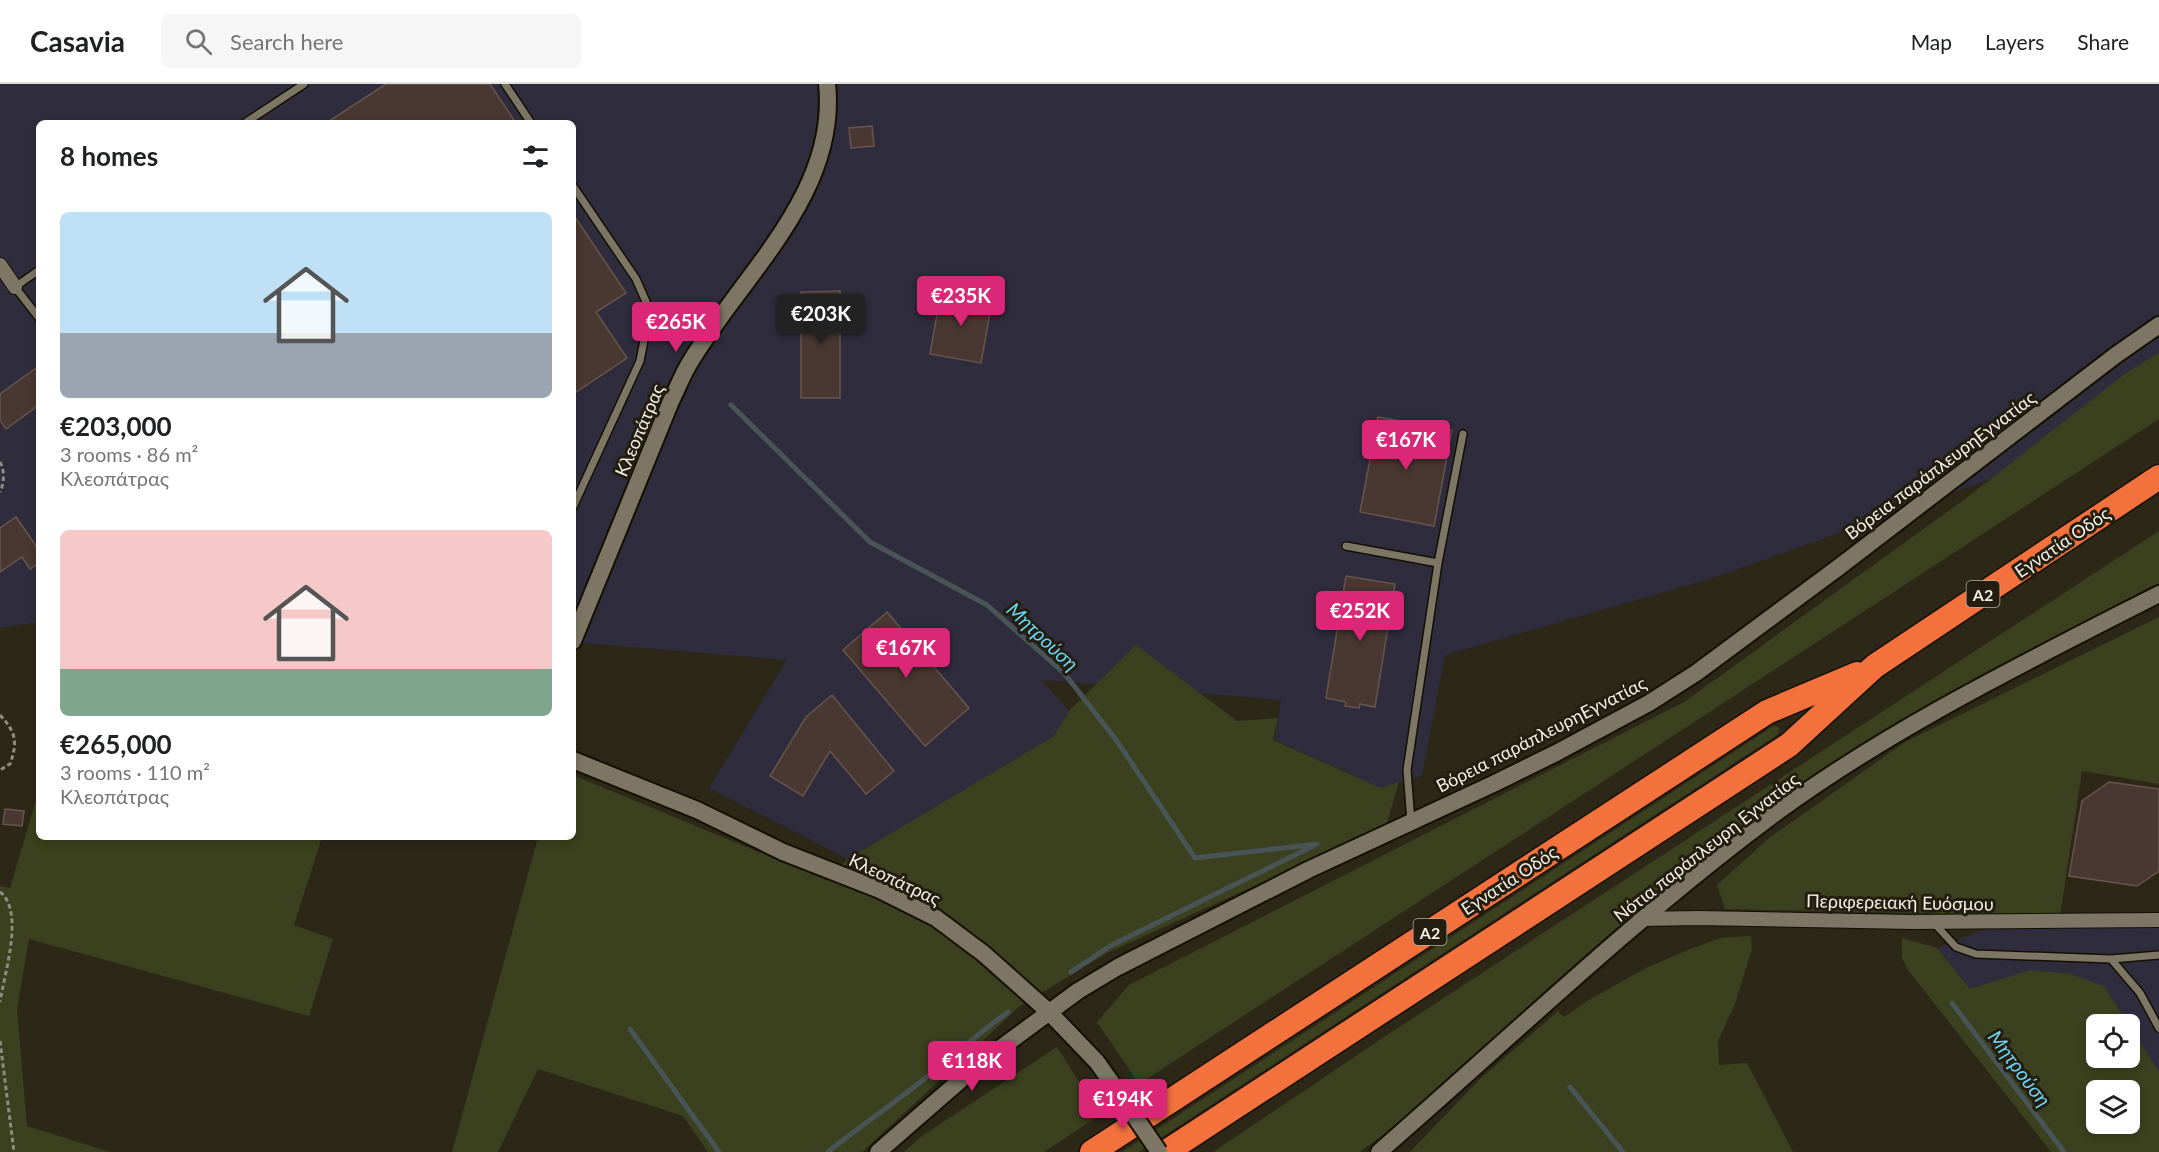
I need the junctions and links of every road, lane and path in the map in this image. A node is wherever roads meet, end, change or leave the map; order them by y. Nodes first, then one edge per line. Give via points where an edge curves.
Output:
1 (304, 84) edge
2 (505, 84) edge
3 (828, 84) edge
4 (250, 120) edge
5 (529, 120) edge
6 (576, 190) edge
7 (0, 265) edge
8 (36, 272) edge
9 (15, 287) junction
10 (36, 314) edge
11 (2159, 325) edge
12 (1463, 434) dead end
13 (0, 462) edge
14 (2159, 477) edge
15 (0, 492) edge
16 (576, 500) edge
17 (1346, 546) dead end
18 (1438, 563) junction
19 (2159, 594) edge
20 (576, 634) edge
21 (1875, 666) junction
22 (0, 715) edge
23 (576, 761) edge
24 (0, 770) edge
25 (1411, 822) junction
26 (0, 892) edge
27 (1640, 919) junction
28 (2159, 920) edge
29 (1933, 922) junction
30 (2159, 955) edge
31 (2111, 959) junction
32 (0, 1002) edge
33 (1049, 1012) junction
34 (2159, 1028) edge
35 (0, 1041) edge
36 (14, 1152) edge
37 (878, 1152) edge
38 (1092, 1152) edge
39 (1158, 1152) edge
40 (1166, 1152) edge
41 (1379, 1152) edge

1 - 4 lane
2 - 5 lane
3 - 20 street, Κλεοπάτρας via 829,120 806,188 782,232 684,373
6 - 16 lane via 636,279 647,304 647,326 640,361
7 - 9 street
8 - 9 lane
9 - 10 lane
11 - 25 street, Βόρεια παράπλευρηΕγνατίας via 1696,673 1601,729
12 - 18 lane
13 - 15 path
14 - 21 highway, Εγνατία Οδός / Α2
17 - 18 lane
18 - 25 lane via 1407,770
19 - 27 street, Νότια παράπλευρη Εγνατίας via 1982,686 1842,768 1770,817
21 - 38 highway, Εγνατία Οδός / Α2 via 1767,712
21 - 40 highway, Εγνατία Οδός / Α2 via 1789,745
22 - 24 path via 9,724 16,748 10,764
23 - 33 street, Κλεοπάτρας via 919,908 984,954
25 - 33 street, Βόρεια παράπλευρηΕγνατίας via 1154,948
26 - 32 path via 12,915 13,933
27 - 29 street, Περιφερειακή Ευόσμου
27 - 41 street, Νότια παράπλευρη Εγνατίας
28 - 29 street, Περιφερειακή Ευόσμου
29 - 31 lane via 1956,947 1976,954
30 - 31 lane
31 - 34 lane via 2140,993
33 - 37 street, Βόρεια παράπλευρηΕγνατίας via 979,1064
33 - 39 street, Κλεοπάτρας, bridge via 1082,1045
35 - 36 path

